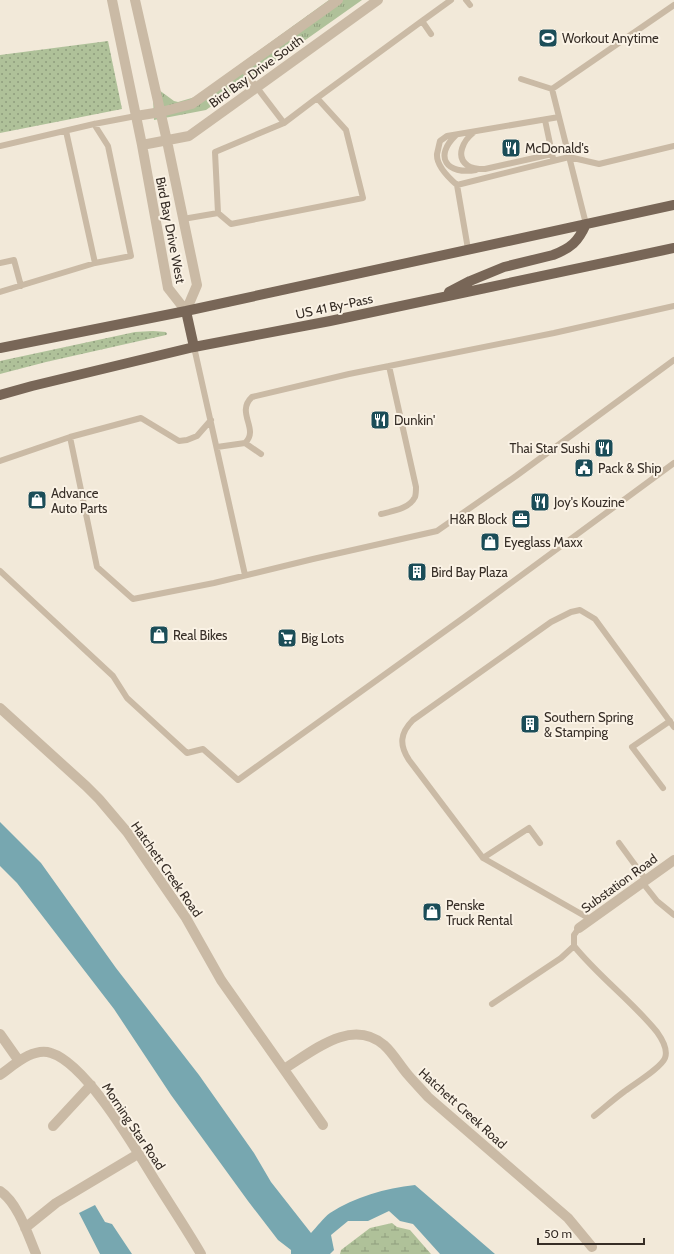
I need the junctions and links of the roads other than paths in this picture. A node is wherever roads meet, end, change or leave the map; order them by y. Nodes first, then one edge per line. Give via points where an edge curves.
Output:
1 (112, 0) edge
2 (135, 0) edge
3 (378, 0) edge
4 (451, 0) edge
5 (333, 1) edge
6 (674, 5) edge
7 (422, 21) junction
8 (431, 34) dead end
9 (242, 68) junction
10 (521, 79) dead end
11 (256, 87) junction
12 (552, 90) junction
13 (317, 98) junction
14 (161, 112) junction
15 (136, 116) junction
16 (559, 117) junction
17 (545, 120) junction
18 (284, 123) junction
19 (94, 124) junction
20 (66, 131) junction
21 (474, 132) junction
22 (456, 135) junction
23 (167, 140) junction
24 (142, 145) junction
25 (0, 146) edge
26 (674, 146) edge
27 (552, 154) junction
28 (569, 158) junction
29 (553, 161) junction
30 (485, 169) junction
31 (457, 185) junction
32 (674, 205) edge
33 (218, 212) junction
34 (183, 219) junction
35 (586, 224) junction
36 (674, 248) edge
37 (468, 249) junction
38 (0, 263) edge
39 (95, 264) junction
40 (21, 286) junction
41 (0, 292) edge
42 (437, 298) junction
43 (674, 306) edge
44 (186, 311) junction
45 (194, 347) junction
46 (0, 348) edge
47 (674, 360) edge
48 (389, 366) junction
49 (0, 395) edge
50 (211, 420) junction
51 (70, 437) junction
52 (245, 443) junction
53 (217, 447) junction
54 (261, 454) dead end
55 (0, 461) edge
56 (674, 463) edge
57 (381, 514) dead end
58 (0, 571) edge
59 (245, 575) junction
60 (0, 708) edge
61 (670, 721) junction
62 (674, 727) edge
63 (663, 788) dead end
64 (619, 842) dead end
65 (540, 844) dead end
66 (483, 858) junction
67 (674, 860) edge
68 (644, 881) junction
69 (674, 915) edge
70 (590, 919) junction
71 (579, 928) joint
72 (574, 946) junction
73 (492, 1004) dead end
74 (0, 1034) edge
75 (19, 1061) junction
76 (284, 1070) junction
77 (0, 1075) edge
78 (91, 1086) junction
79 (594, 1116) dead end
80 (323, 1125) dead end
81 (53, 1126) dead end
82 (138, 1154) junction
83 (0, 1191) edge
84 (25, 1228) junction
85 (592, 1247) dead end
86 (36, 1254) edge
87 (201, 1254) edge

1 - 15 street, Bird Bay Drive West
2 - 14 street, Bird Bay Drive West
3 - 11 street, Bird Bay Drive South
4 - 7 lane
5 - 9 street, Bird Bay Drive South
6 - 12 lane
7 - 8 lane
7 - 13 lane
9 - 11 lane
9 - 14 street, Bird Bay Drive South via 192,104
10 - 12 lane
11 - 18 lane
11 - 23 street, Bird Bay Drive South via 189,136
12 - 16 lane
13 - 18 lane
13 - 33 lane via 346,130 363,198 231,224
14 - 15 street, Bird Bay Drive South
14 - 23 street, Bird Bay Drive West
15 - 19 lane
15 - 24 street, Bird Bay Drive West
16 - 17 lane
16 - 28 lane
17 - 21 lane
17 - 27 lane
18 - 33 lane via 215,152
19 - 20 lane
19 - 39 lane via 108,146 131,256
20 - 25 lane
20 - 39 lane
21 - 22 lane
21 - 30 lane via 468,136 462,148 463,162 475,169
22 - 30 lane via 446,148 446,162 452,168 468,172
22 - 31 lane via 447,136 440,141 437,160
23 - 24 street, Bird Bay Drive South
23 - 34 street, Bird Bay Drive West
24 - 44 street, Bird Bay Drive West via 168,288
26 - 28 lane via 599,164
27 - 29 lane
27 - 30 lane
28 - 29 lane
28 - 35 lane
29 - 31 lane
31 - 37 lane
32 - 35 main road, US 41 By-Pass
33 - 34 lane
34 - 44 street, Bird Bay Drive West via 197,285
35 - 37 main road, US 41 By-Pass
35 - 42 main road via 574,244 553,256 487,274
36 - 42 main road, US 41 By-Pass
37 - 44 main road, US 41 By-Pass
38 - 40 lane via 14,260
39 - 40 lane
40 - 41 lane
42 - 45 main road, US 41 By-Pass
43 - 48 lane via 554,334
44 - 45 main road
44 - 46 main road, US 41 By-Pass
45 - 49 main road, US 41 By-Pass
45 - 50 lane
47 - 59 lane via 438,531
48 - 52 lane via 252,397 245,409 250,428 249,438
48 - 57 lane via 416,487 415,496 409,504 401,509
50 - 51 lane via 197,436 179,441 141,418
50 - 53 lane
51 - 55 lane
51 - 59 lane via 97,567 133,599
52 - 53 lane
52 - 54 lane
53 - 59 lane
56 - 58 lane via 238,780 203,749 187,753 127,698 113,676
60 - 76 street, Hatchett Creek Road via 86,786 127,832 186,918 221,980
61 - 62 lane
61 - 63 lane via 632,747
61 - 66 lane via 595,619 580,610 551,622 413,720 403,735 405,754
64 - 68 lane
65 - 66 lane via 529,828
66 - 70 lane
67 - 68 street, Substation Road
68 - 69 lane via 657,901
68 - 70 street, Substation Road
70 - 71 street, Substation Road
71 - 72 lane via 574,935
72 - 73 lane via 561,958
72 - 79 lane via 658,1033 665,1048 665,1058 656,1068
74 - 75 street
75 - 77 street, Morning Star Road
75 - 78 street, Morning Star Road via 32,1054 51,1053 74,1067
76 - 80 street, Hatchett Creek Road
76 - 85 street, Hatchett Creek Road via 338,1037 352,1034 372,1038 387,1048 428,1096 568,1218
78 - 81 street
78 - 82 street, Morning Star Road via 104,1101
82 - 84 street via 56,1203
82 - 87 street, Morning Star Road
83 - 84 street via 15,1207
84 - 86 street

